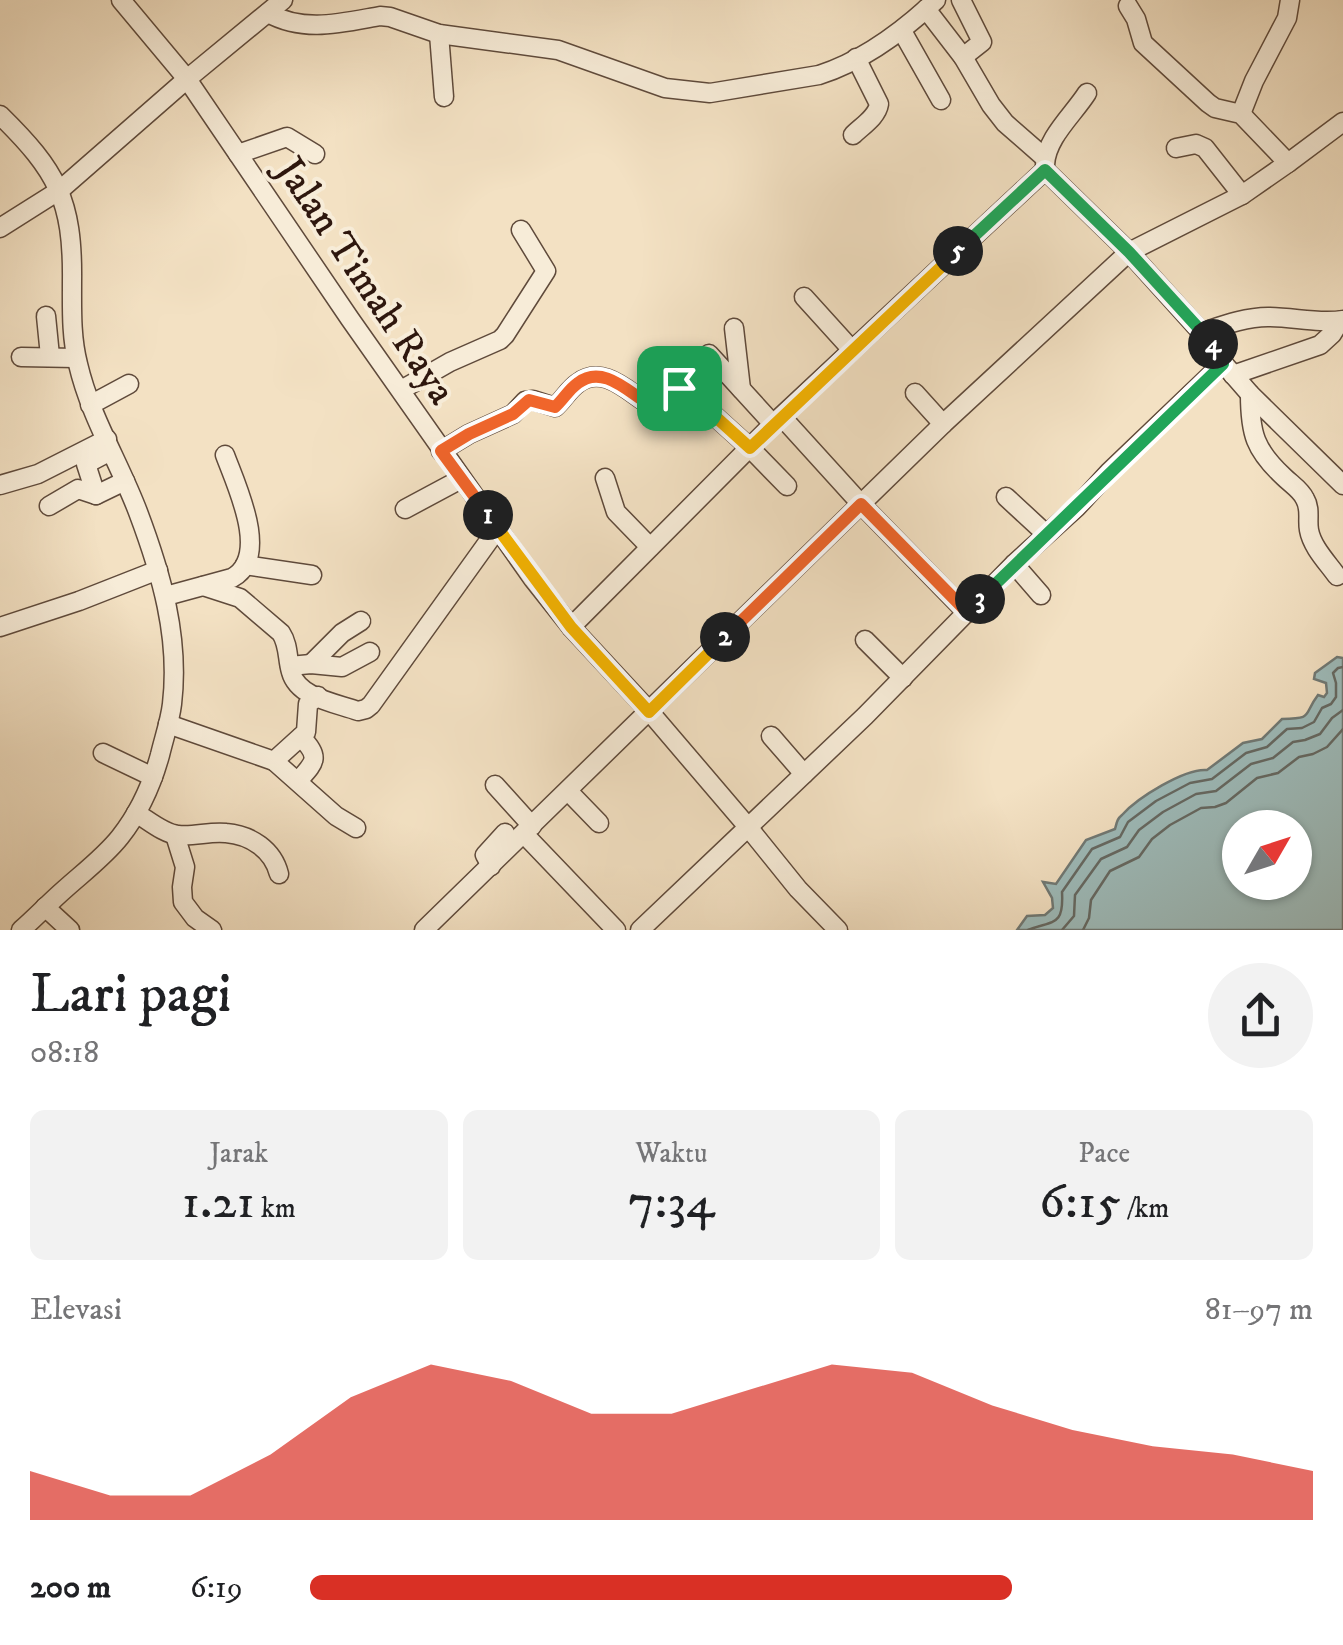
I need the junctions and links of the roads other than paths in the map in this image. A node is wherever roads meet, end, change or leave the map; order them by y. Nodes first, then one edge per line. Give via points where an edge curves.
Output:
1 (121, 0) edge
2 (283, 0) edge
3 (961, 0) edge
4 (1290, 0) edge
5 (931, 5) edge
6 (1128, 6) dead end
7 (393, 8) edge
8 (268, 13) junction
9 (902, 30) junction
10 (439, 34) junction
11 (964, 57) junction
12 (856, 58) junction
13 (187, 79) junction
14 (1087, 93) dead end
15 (444, 97) dead end
16 (941, 100) dead end
17 (1241, 114) junction
18 (0, 115) edge
19 (1343, 122) edge
20 (852, 135) dead end
21 (1176, 148) dead end
22 (238, 154) junction
23 (315, 154) dead end
24 (1045, 164) junction
25 (1288, 164) junction
26 (60, 190) junction
27 (1242, 195) junction
28 (0, 228) edge
29 (521, 230) dead end
30 (1129, 252) junction
31 (804, 297) dead end
32 (46, 316) dead end
33 (734, 328) dead end
34 (1340, 330) edge
35 (1204, 332) junction
36 (852, 350) junction
37 (709, 354) dead end
38 (50, 356) junction
39 (21, 357) dead end
40 (76, 358) junction
41 (1228, 369) junction
42 (130, 384) dead end
43 (401, 390) junction
44 (742, 390) junction
45 (915, 393) dead end
46 (1250, 394) junction
47 (90, 406) junction
48 (778, 420) junction
49 (943, 424) junction
50 (109, 444) junction
51 (750, 448) junction
52 (441, 451) junction
53 (224, 455) dead end
54 (605, 478) dead end
55 (461, 479) junction
56 (124, 481) junction
57 (1343, 485) edge
58 (0, 486) edge
59 (787, 486) dead end
60 (96, 495) junction
61 (1006, 497) dead end
62 (861, 504) junction
63 (49, 506) dead end
64 (405, 509) dead end
65 (498, 528) junction
66 (1046, 534) junction
67 (650, 546) junction
68 (1014, 564) junction
69 (245, 565) junction
70 (158, 570) junction
71 (312, 575) dead end
72 (1337, 576) dead end
73 (203, 586) junction
74 (1042, 595) dead end
75 (166, 596) junction
76 (967, 612) junction
77 (361, 621) dead end
78 (0, 626) edge
79 (571, 627) junction
80 (865, 640) dead end
81 (370, 652) dead end
82 (311, 664) junction
83 (290, 666) junction
84 (903, 678) junction
85 (318, 696) junction
86 (649, 712) junction
87 (168, 724) junction
88 (771, 736) dead end
89 (302, 737) junction
90 (102, 754) dead end
91 (274, 761) junction
92 (804, 774) junction
93 (153, 778) junction
94 (298, 781) junction
95 (495, 785) dead end
96 (568, 791) junction
97 (136, 813) junction
98 (599, 823) dead end
99 (748, 827) junction
100 (356, 828) dead end
101 (520, 831) junction
102 (175, 836) junction
103 (279, 874) dead end
104 (45, 907) junction
105 (27, 928) edge
106 (70, 930) edge
107 (212, 930) edge
108 (424, 930) edge
109 (616, 930) edge
110 (640, 930) edge
111 (838, 930) edge

1 - 13 street, Jalan Timah Raya
2 - 8 street
3 - 11 street via 982,42
4 - 17 street
5 - 9 street
5 - 11 street
6 - 17 street via 1151,51 1214,108
7 - 8 street via 380,16 311,26
7 - 10 street
8 - 13 street
9 - 12 street
9 - 16 street
10 - 12 street via 558,50 664,88 710,93 819,75
10 - 15 street
11 - 24 street via 991,105
12 - 20 street via 879,104
13 - 22 street, Jalan Timah Raya
13 - 26 street
14 - 24 street via 1052,141
17 - 25 street
18 - 26 street
19 - 25 street
21 - 27 street via 1206,148
22 - 23 street via 287,137
22 - 43 street, Jalan Timah Raya
24 - 30 street
24 - 36 street
25 - 27 street
26 - 28 street
26 - 40 street via 69,224
27 - 30 street
29 - 43 street via 546,271 506,335
30 - 35 street
30 - 49 street
31 - 36 street
32 - 38 street
33 - 44 street
34 - 35 street via 1266,317
34 - 41 street via 1320,345
35 - 41 street
36 - 48 street
37 - 44 street
38 - 39 street
38 - 40 street
40 - 47 street
41 - 46 street
41 - 66 street
42 - 47 street
43 - 52 street, Jalan Timah Raya
44 - 48 street
45 - 49 street
46 - 57 street
46 - 72 street via 1257,446 1304,496 1309,534
47 - 50 street
48 - 51 street
48 - 62 street
49 - 62 street
50 - 56 street
50 - 58 street
50 - 60 street via 86,464
51 - 52 street via 683,388 652,406 600,376 578,382 555,407 526,401
51 - 59 street
51 - 67 street
52 - 55 street, Jalan Timah Raya
53 - 69 street via 247,512
54 - 67 street via 616,512
55 - 64 street
55 - 65 street, Jalan Timah Raya
56 - 60 street
56 - 70 street
60 - 63 street via 80,489
61 - 66 street
62 - 76 street
62 - 86 street
65 - 79 street, Jalan Timah Raya
65 - 85 street via 368,708 358,711
66 - 68 street
67 - 79 street
68 - 74 street
68 - 76 street
69 - 71 street
69 - 73 street via 236,576
70 - 75 street
70 - 78 street
73 - 75 street
73 - 83 street via 240,598 281,633
75 - 87 street via 173,651
76 - 84 street
77 - 82 street
79 - 86 street, Jalan Timah Raya
80 - 84 street
81 - 82 street via 342,667
82 - 83 street
83 - 85 street via 298,686
84 - 92 street
85 - 89 street via 308,704
86 - 96 street
86 - 99 street, Jalan Timah Raya
87 - 91 street
87 - 93 street
88 - 92 street
89 - 91 street
89 - 94 street via 315,757
90 - 93 street
91 - 94 street
92 - 99 street
93 - 97 street
94 - 100 street
95 - 101 street
96 - 98 street
96 - 101 street
97 - 102 street
97 - 104 street via 108,851
99 - 110 street
99 - 111 street, Jalan Timah Raya
101 - 108 street
101 - 109 street
102 - 103 street via 227,832 253,841 275,860
102 - 107 street via 185,864 183,902
104 - 105 street
104 - 106 street

